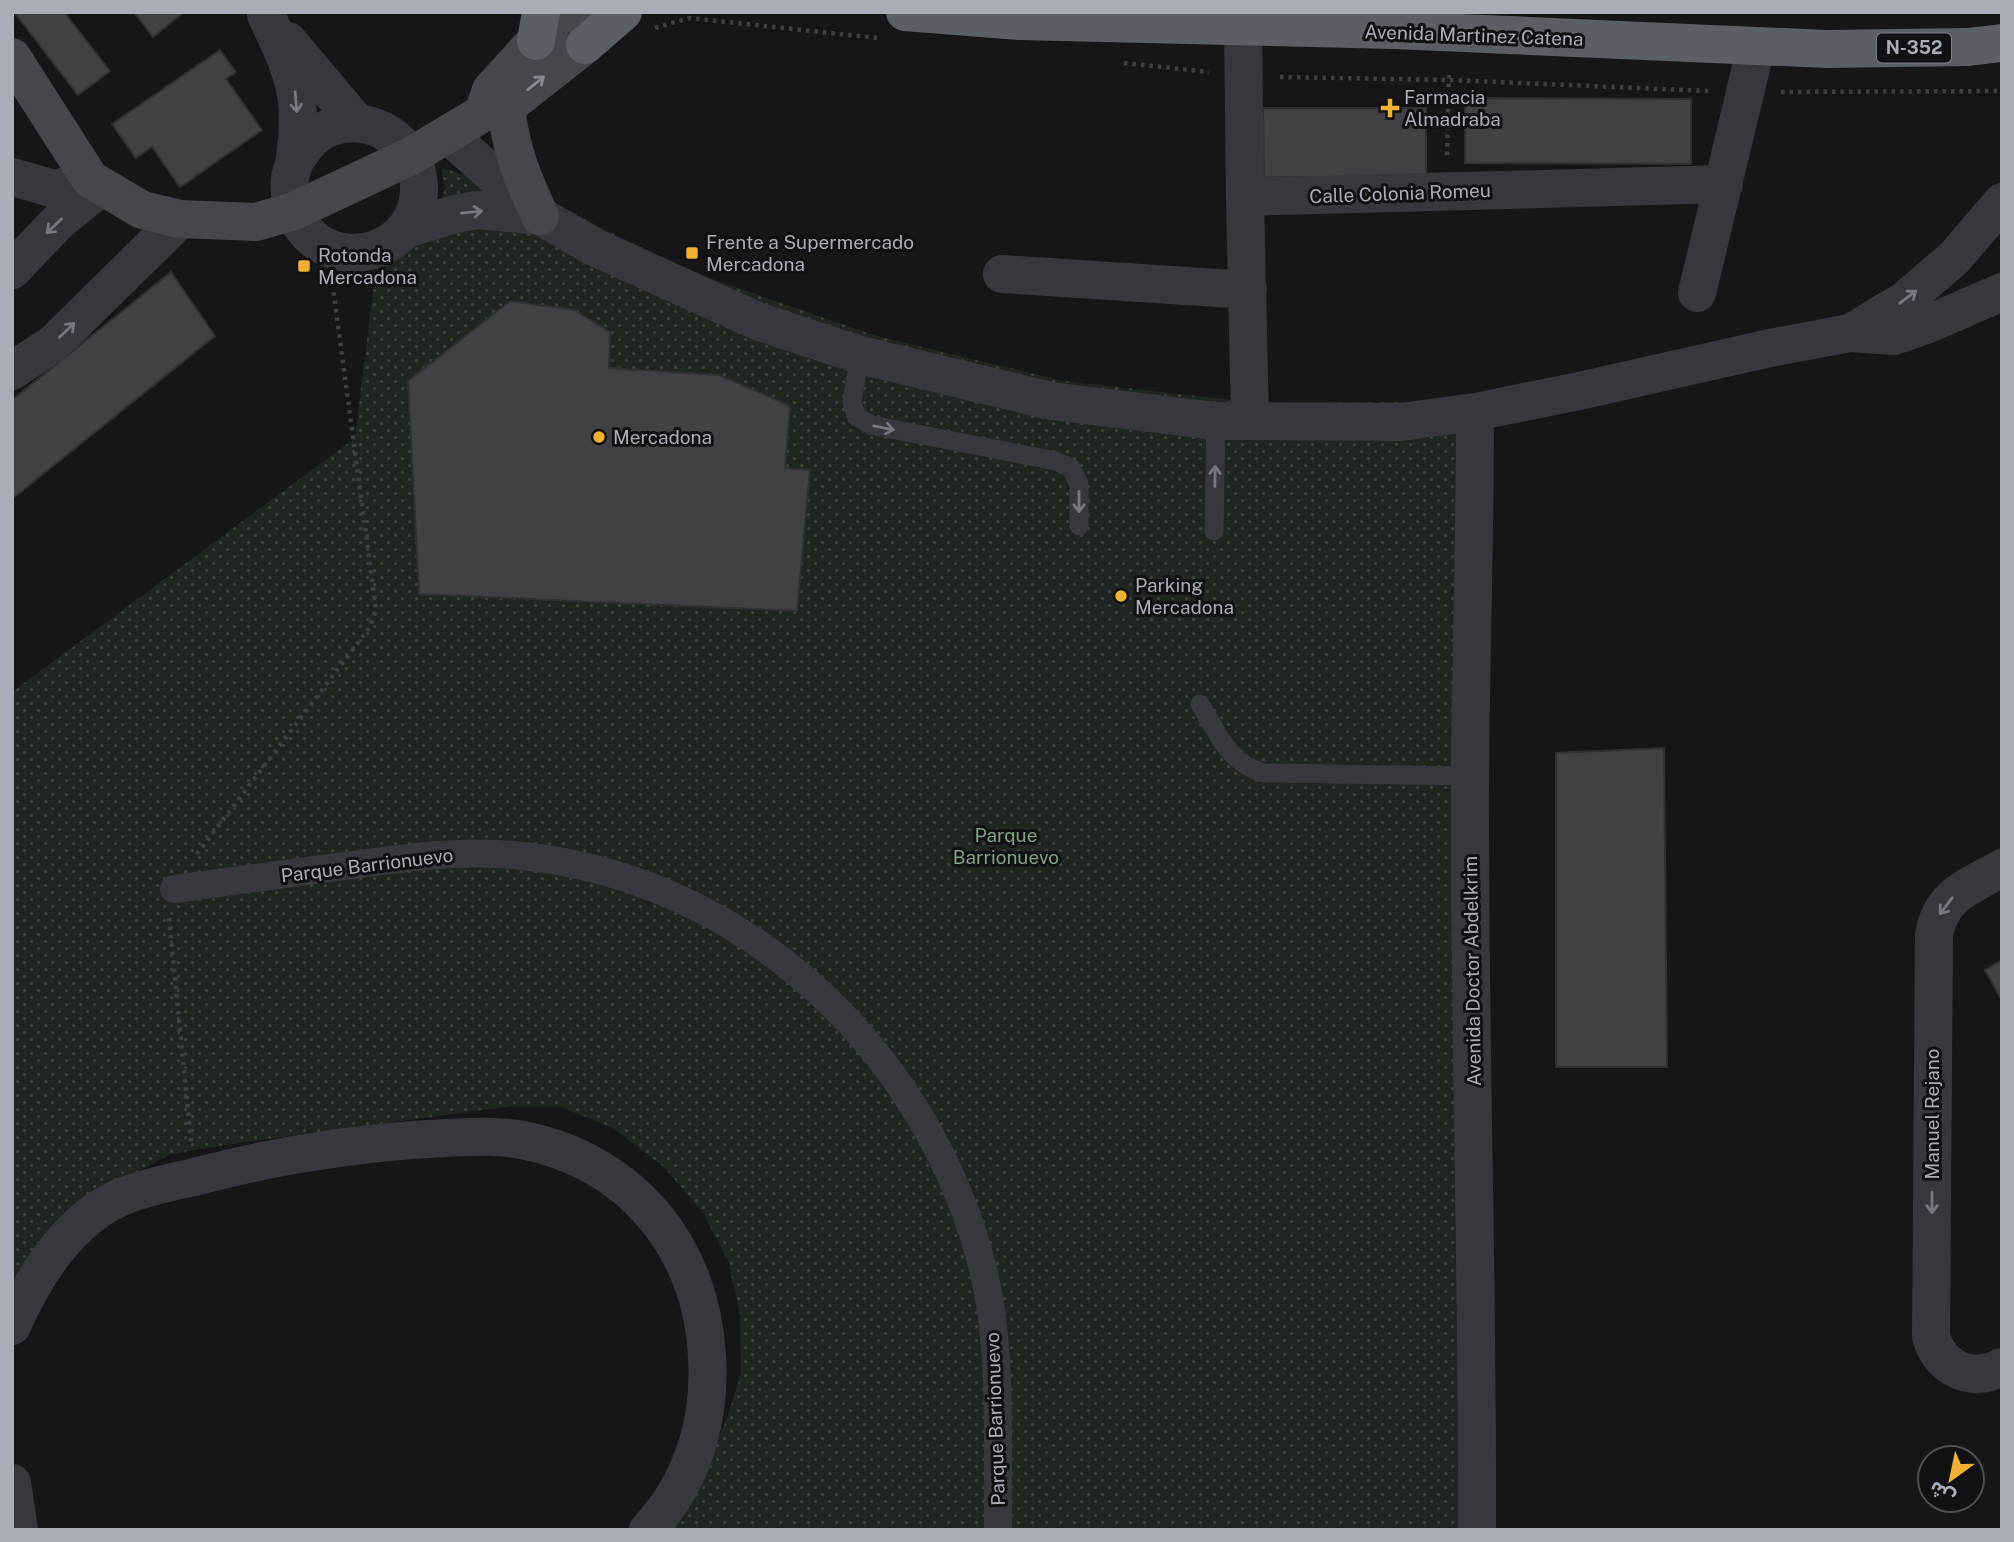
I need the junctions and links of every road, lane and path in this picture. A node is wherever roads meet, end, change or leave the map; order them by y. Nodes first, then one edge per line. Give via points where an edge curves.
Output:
1 (562, 12) edge
2 (623, 12) edge
3 (905, 12) edge
4 (265, 14) edge
5 (539, 27) edge
6 (1243, 27) junction
7 (591, 28) edge
8 (2002, 43) edge
9 (1756, 47) junction
10 (12, 57) edge
11 (1449, 79) dead end
12 (495, 110) junction
13 (357, 123) junction
14 (448, 135) junction
15 (411, 156) junction
16 (295, 161) junction
17 (12, 177) edge
18 (96, 183) junction
19 (1724, 184) junction
20 (1445, 191) junction
21 (1245, 197) junction
22 (2002, 202) edge
23 (294, 211) junction
24 (540, 216) junction
25 (180, 219) junction
26 (406, 229) junction
27 (328, 248) junction
28 (12, 270) edge
29 (1002, 274) dead end
30 (1248, 290) junction
31 (2002, 292) edge
32 (1697, 293) dead end
33 (1850, 333) junction
34 (860, 355) junction
35 (12, 371) edge
36 (1475, 412) junction
37 (1233, 421) junction
38 (1079, 526) dead end
39 (1214, 531) dead end
40 (1200, 704) dead end
41 (1470, 776) junction
42 (2002, 868) edge
43 (174, 889) junction
44 (194, 1176) junction
45 (12, 1325) edge
46 (1985, 1370) edge
47 (12, 1483) edge
48 (19, 1530) edge
49 (648, 1530) edge
50 (998, 1530) edge
51 (1477, 1530) edge

1 - 5 main road
2 - 7 highway
3 - 6 highway, Avenida Martinez Catena / N-352 via 1020,21
4 - 13 street
4 -> 16 street via 282,47 296,95
5 - 12 main road via 491,90
6 - 9 highway, Avenida Martinez Catena / N-352
6 - 21 street
12 -> 7 main road
8 - 9 highway, Avenida Martinez Catena / N-352 via 1827,50
9 - 19 street
10 - 18 main road
11 - 20 path
12 - 14 main road
12 - 24 main road
13 - 15 street via 391,134
13 - 16 street via 321,132
14 - 15 main road
14 - 24 street
15 - 23 main road
15 - 26 street via 420,197
16 - 23 street via 290,177
17 - 18 street via 55,190
18 - 25 main road via 142,209
18 -> 28 street
19 - 20 street, Calle Colonia Romeu
19 - 32 street
20 - 21 street, Calle Colonia Romeu
21 - 30 street
33 -> 22 street via 1905,300 1954,258
23 - 25 main road via 256,222
23 - 27 street via 307,233
26 -> 24 street via 478,210
24 - 34 street via 594,247 757,321
35 -> 25 street via 54,343
26 - 27 street via 379,250 345,253
27 - 43 path via 376,609 362,638
29 - 30 street
30 - 37 street
31 - 33 street via 1894,336
33 - 36 street
34 - 37 street via 1051,401
34 -> 38 lane via 852,401 856,416 871,425 1056,461 1071,468 1079,484
36 - 37 street via 1401,422
36 - 41 street, Avenida Doctor Abdelkrim
39 -> 37 lane
40 - 41 lane via 1230,752 1245,767 1263,773
41 - 51 street, Avenida Doctor Abdelkrim
42 -> 46 street, Manuel Rejano via 1949,900 1937,919 1934,935 1931,1338 1943,1361 1955,1370
43 - 44 path via 168,912
43 - 50 street, Parque Barrionuevo via 426,855 521,855 579,865 654,887 732,925 768,949 868,1043 918,1114 956,1186 983,1272 991,1320
44 - 45 street via 117,1199 88,1219 42,1268
44 - 49 street via 346,1146 486,1136 553,1148 614,1178 648,1209 679,1250 701,1304 706,1333 708,1396 703,1429 678,1491
47 - 48 street

